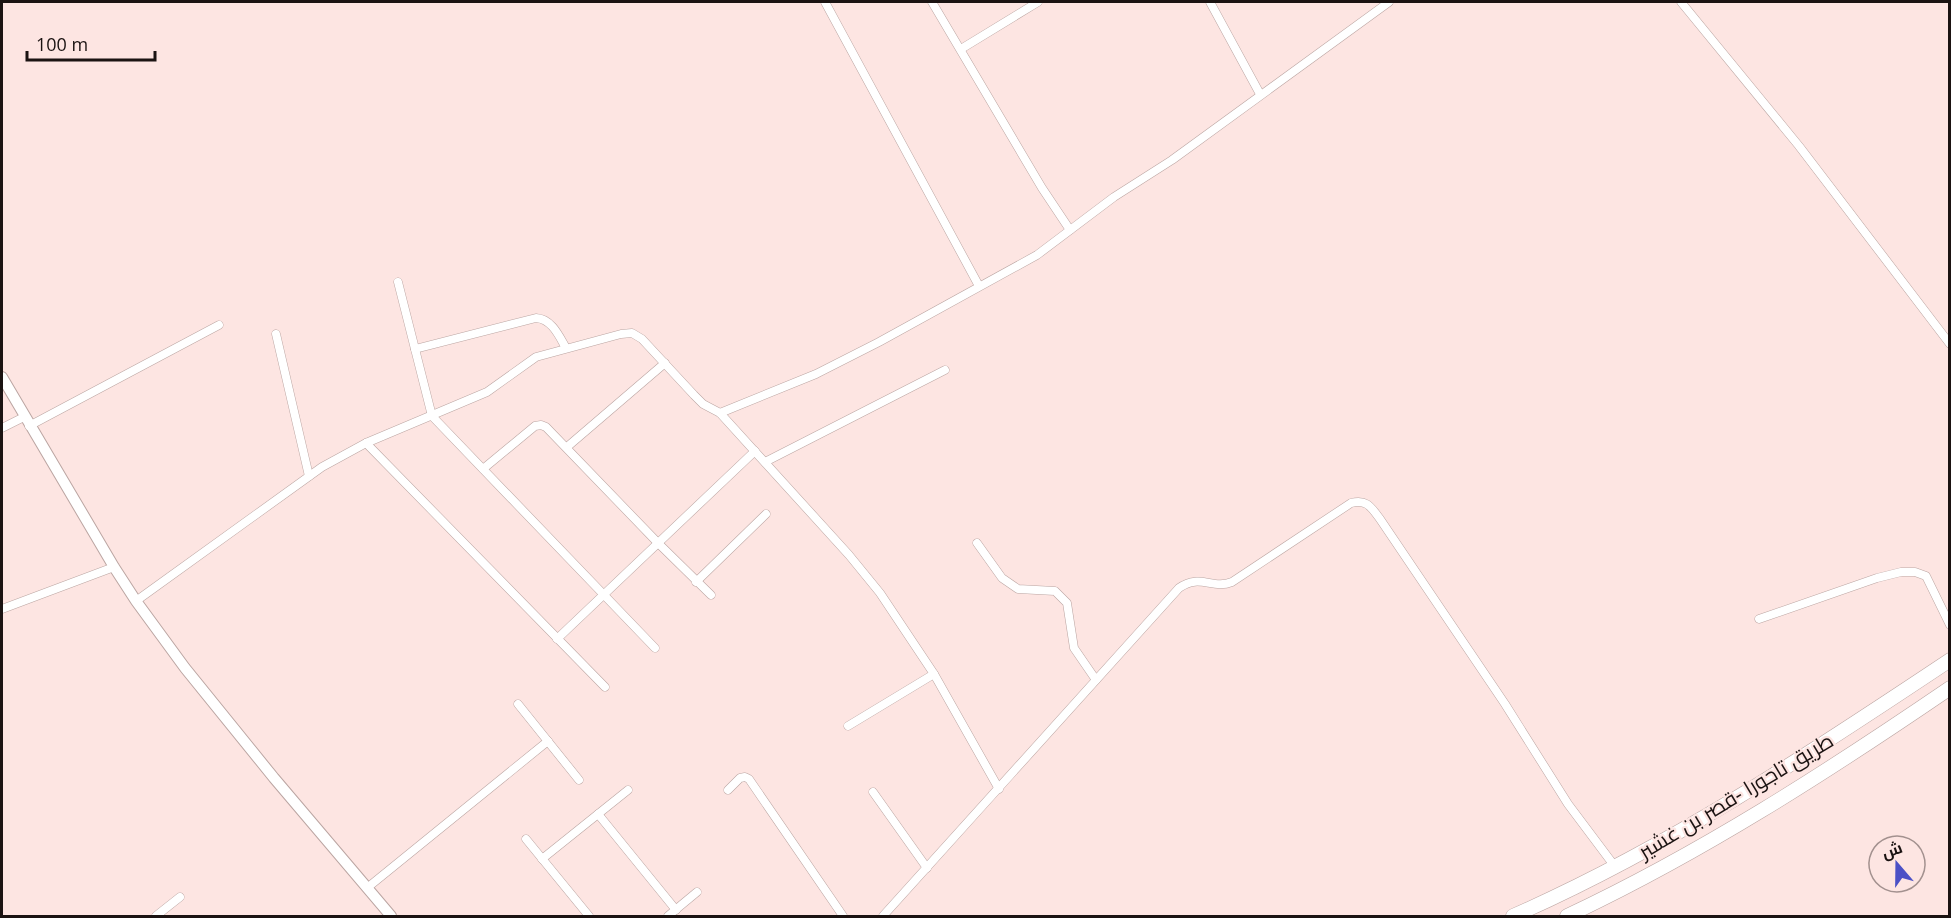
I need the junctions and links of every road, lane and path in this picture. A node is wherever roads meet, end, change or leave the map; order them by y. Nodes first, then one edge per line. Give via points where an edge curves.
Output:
1 (825, 2) edge
2 (932, 2) edge
3 (1038, 2) edge
4 (1210, 2) edge
5 (1389, 2) edge
6 (1681, 2) edge
7 (961, 49) junction
8 (1260, 94) junction
9 (1070, 230) junction
10 (399, 282) dead end
11 (979, 286) junction
12 (219, 325) dead end
13 (276, 334) dead end
14 (1950, 344) edge
15 (566, 348) junction
16 (415, 349) junction
17 (665, 363) junction
18 (945, 370) dead end
19 (2, 377) edge
20 (720, 413) junction
21 (432, 416) junction
22 (26, 422) junction
23 (2, 428) edge
24 (366, 443) junction
25 (567, 447) junction
26 (755, 452) junction
27 (765, 462) junction
28 (483, 469) junction
29 (309, 476) junction
30 (766, 514) dead end
31 (658, 543) junction
32 (977, 543) dead end
33 (114, 567) junction
34 (696, 582) junction
35 (603, 594) junction
36 (711, 595) dead end
37 (136, 601) junction
38 (2, 609) edge
39 (1759, 619) dead end
40 (1950, 626) edge
41 (557, 639) junction
42 (655, 648) dead end
43 (1950, 660) edge
44 (934, 674) junction
45 (1096, 680) junction
46 (605, 687) dead end
47 (1950, 688) edge
48 (518, 704) dead end
49 (848, 726) dead end
50 (548, 741) junction
51 (579, 780) dead end
52 (999, 789) junction
53 (628, 790) dead end
54 (728, 790) dead end
55 (873, 792) dead end
56 (598, 814) junction
57 (526, 839) dead end
58 (542, 859) junction
59 (927, 868) junction
60 (1616, 868) junction
61 (367, 888) junction
62 (697, 892) dead end
63 (180, 897) dead end
64 (675, 910) junction
65 (156, 916) edge
66 (392, 916) edge
67 (589, 916) edge
68 (668, 916) edge
69 (843, 916) edge
70 (883, 916) edge
71 (1513, 916) edge
72 (1567, 916) edge

1 - 11 street
2 - 7 street
3 - 7 street
4 - 8 street
5 - 8 street
6 - 14 street via 1792,138
7 - 9 street
8 - 9 street
9 - 11 street via 1037,255
10 - 16 street
11 - 20 street via 816,374
12 - 22 street
13 - 29 street
15 - 16 street via 548,322 536,318
15 - 17 street via 632,333
15 - 21 street via 536,357 487,393
16 - 21 street
17 - 20 street via 694,395
17 - 25 street
18 - 27 street
19 - 22 main road
20 - 26 street
21 - 24 street
21 - 28 street
22 - 23 street
22 - 33 main road
24 - 29 street
24 - 41 street
25 - 28 street via 546,427 535,426
25 - 31 street
26 - 27 street
26 - 31 street
27 - 44 street via 880,593
28 - 35 street
29 - 37 street
30 - 34 street
31 - 34 street
31 - 35 street
32 - 45 street via 1002,578 1018,589 1056,591 1067,603 1074,648
33 - 37 main road
33 - 38 street
34 - 36 street
35 - 41 street
35 - 42 street
37 - 61 main road via 192,677
39 - 40 street via 1877,578 1915,572 1926,576
41 - 46 street
43 - 60 highway, طريق تاجورا -قصر بن غشير via 1777,774
44 - 49 street
44 - 52 street
45 - 52 street
45 - 60 street via 1188,582 1232,582 1351,503 1368,503 1568,804
47 - 72 highway via 1743,822 1640,881
48 - 50 street
50 - 51 street
50 - 61 street
52 - 59 street
53 - 56 street
54 - 69 street via 740,778 749,779
55 - 59 street
56 - 58 street
56 - 64 street
57 - 58 street
58 - 67 street
59 - 70 street
60 - 71 highway, طريق تاجورا -قصر بن غشير
61 - 66 main road
62 - 64 street
63 - 65 street
64 - 68 street

